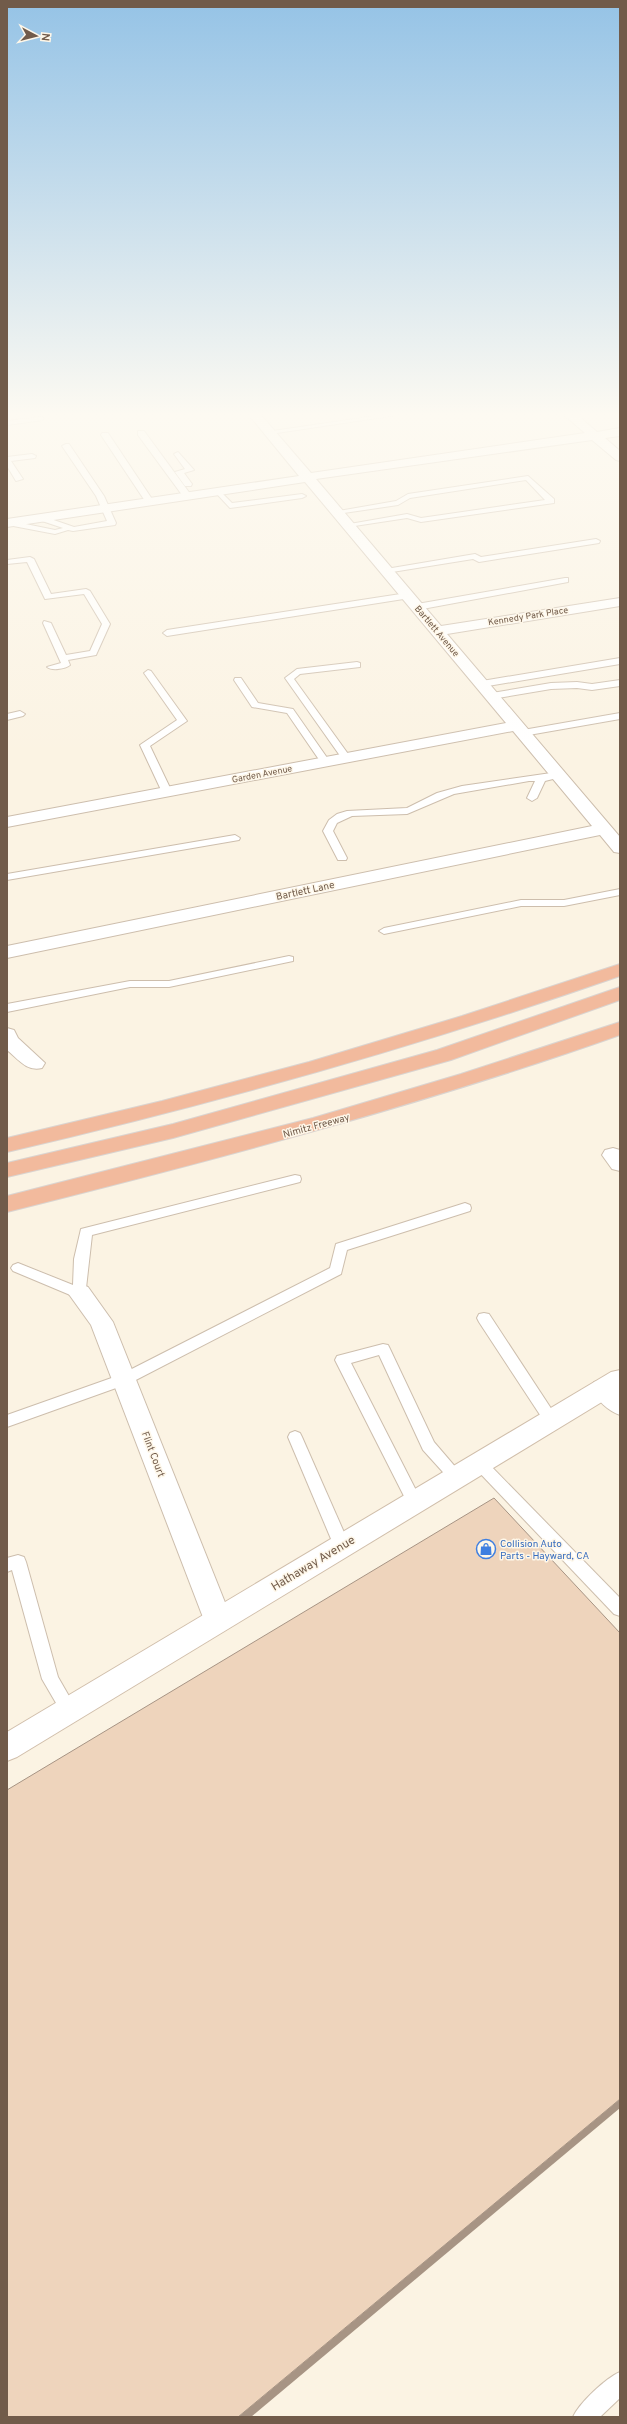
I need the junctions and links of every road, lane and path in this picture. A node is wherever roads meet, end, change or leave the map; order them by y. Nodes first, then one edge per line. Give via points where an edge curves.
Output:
1 (35, 528) edge
2 (80, 528) edge
3 (351, 528) edge
4 (73, 529) joint
5 (596, 541) dead end
6 (7, 562) edge
7 (386, 571) junction
8 (566, 580) dead end
9 (412, 601) junction
10 (620, 602) edge
11 (47, 623) dead end
12 (437, 631) junction
13 (167, 633) dead end
14 (63, 658) junction
15 (620, 661) edge
16 (356, 665) dead end
17 (51, 667) dead end
18 (148, 673) dead end
19 (238, 680) dead end
20 (620, 683) edge
21 (482, 684) junction
22 (492, 696) junction
23 (20, 714) dead end
24 (7, 716) edge
25 (620, 716) edge
26 (520, 730) junction
27 (346, 758) junction
28 (325, 762) junction
29 (558, 775) junction
30 (541, 779) junction
31 (167, 792) junction
32 (532, 798) dead end
33 (7, 822) edge
34 (235, 838) dead end
35 (614, 838) edge
36 (342, 858) dead end
37 (7, 877) edge
38 (620, 892) edge
39 (384, 932) dead end
40 (7, 952) edge
41 (289, 959) dead end
42 (620, 970) edge
43 (620, 993) edge
44 (7, 1008) edge
45 (620, 1028) edge
46 (7, 1034) edge
47 (34, 1063) dead end
48 (7, 1145) edge
49 (7, 1170) edge
50 (295, 1179) dead end
51 (7, 1204) edge
52 (466, 1208) dead end
53 (18, 1268) dead end
54 (80, 1293) junction
55 (484, 1318) dead end
56 (125, 1379) junction
57 (614, 1391) edge
58 (551, 1420) junction
59 (7, 1422) edge
60 (295, 1437) dead end
61 (479, 1463) junction
62 (456, 1477) junction
63 (414, 1502) junction
64 (342, 1546) junction
65 (7, 1565) edge
66 (620, 1609) edge
67 (218, 1620) junction
68 (70, 1710) junction
69 (7, 1748) edge
70 (620, 2383) edge
71 (584, 2417) edge

1 - 4 lane via 55,532
2 - 4 lane
3 - 7 street, Bartlett Avenue
5 - 7 lane via 479,560 474,556
6 - 14 lane via 30,559 48,597 86,591 106,624 93,653
7 - 9 street, Bartlett Avenue
8 - 9 lane
9 - 12 street, Bartlett Avenue
9 - 13 lane
10 - 12 street, Kennedy Park Place
11 - 14 lane
12 - 21 street, Bartlett Avenue
14 - 17 lane via 66,665
15 - 21 lane
16 - 27 lane via 297,672 289,678
18 - 31 lane via 182,721 145,745
19 - 28 lane via 255,705 290,711
20 - 22 lane via 592,688 577,685 551,686
21 - 22 street, Bartlett Avenue
22 - 26 street, Bartlett Avenue
23 - 24 lane
25 - 26 lane
26 - 27 street, Garden Avenue
26 - 29 street, Bartlett Avenue
27 - 28 street, Garden Avenue
28 - 31 street, Garden Avenue
29 - 30 lane
29 - 35 street, Bartlett Avenue
30 - 32 lane
30 - 36 lane via 529,778 438,795 419,808 405,812 365,811 339,817 330,825 328,832
31 - 33 street, Garden Avenue
34 - 37 lane
35 - 40 street, Bartlett Lane
38 - 39 lane via 564,903 521,903
41 - 44 lane via 169,984 130,984
42 - 48 highway via 464,1023 329,1063 208,1096
43 - 49 highway via 444,1055 173,1131
45 - 51 highway, Nimitz Freeway via 499,1070 365,1112
46 - 47 street via 9,1041
50 - 54 lane via 86,1232 81,1259
52 - 56 lane via 341,1247 336,1271
53 - 54 lane
54 - 56 street, Flint Court via 101,1322
55 - 58 lane
56 - 59 lane
56 - 67 street, Flint Court
57 - 58 street, Hathaway Avenue
58 - 61 street, Hathaway Avenue
60 - 64 lane
61 - 62 street, Hathaway Avenue
61 - 66 lane
62 - 63 street, Hathaway Avenue
62 - 63 lane via 428,1446 383,1349 342,1360
63 - 64 street, Hathaway Avenue
64 - 67 street, Hathaway Avenue
65 - 68 lane via 18,1562 50,1679
67 - 68 street, Hathaway Avenue
68 - 69 street, Hathaway Avenue
70 - 71 lane

